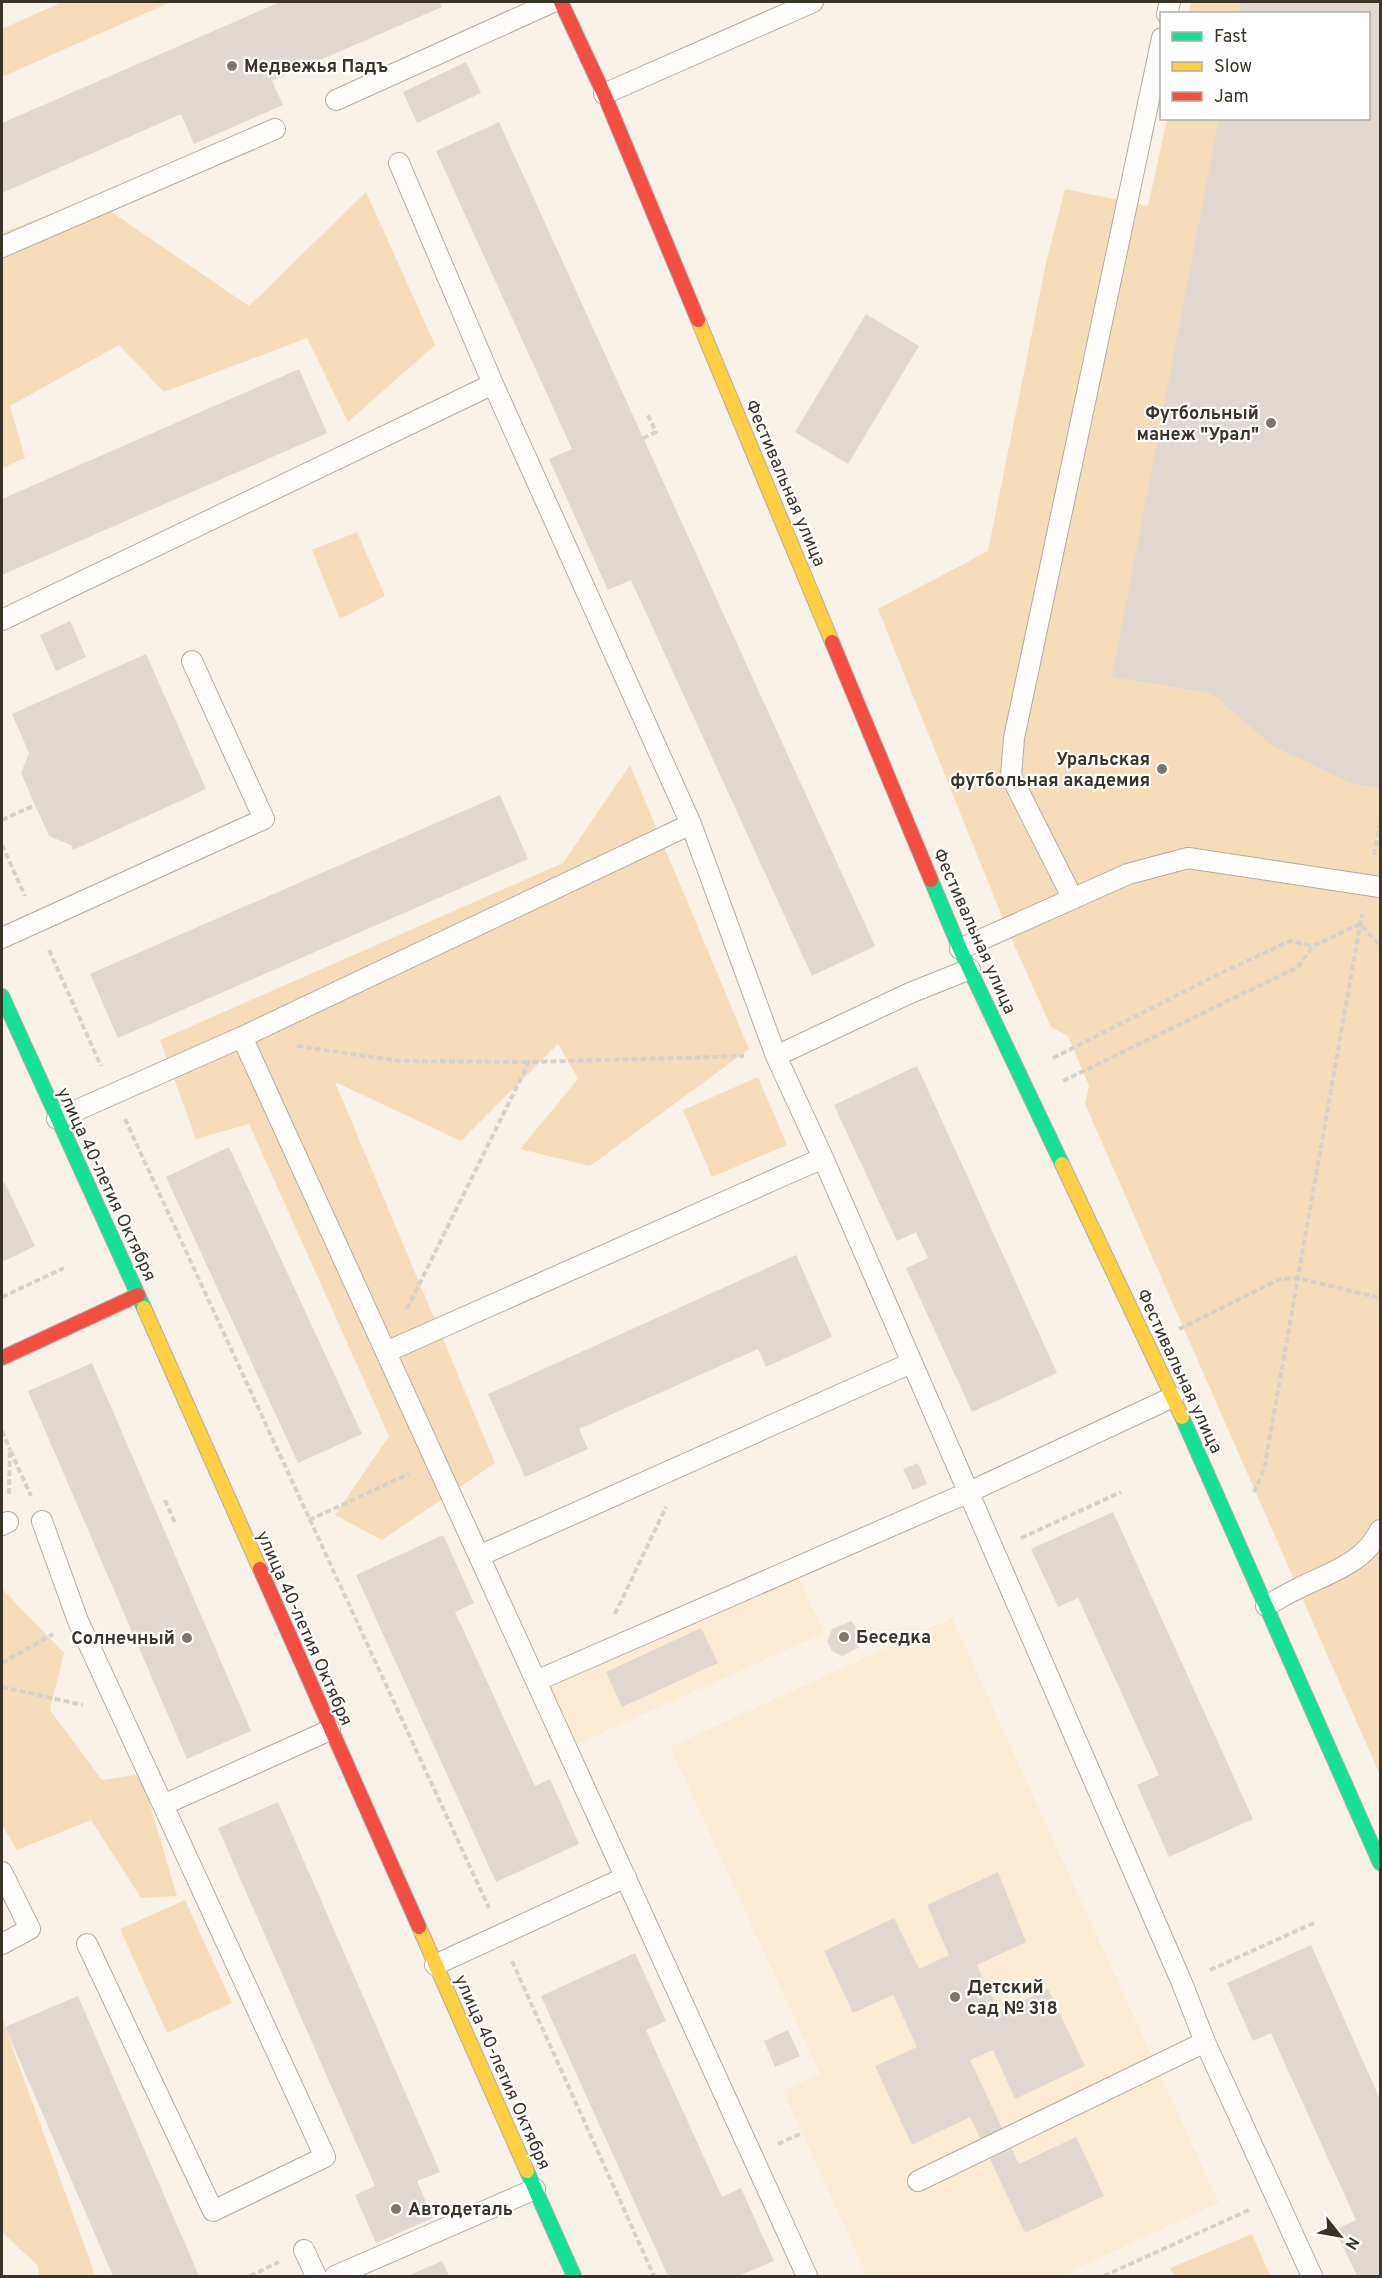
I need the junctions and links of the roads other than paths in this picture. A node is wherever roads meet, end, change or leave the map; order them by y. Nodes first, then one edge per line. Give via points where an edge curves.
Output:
1 (553, 2) edge
2 (561, 2) edge
3 (813, 2) edge
4 (1160, 43) edge
5 (604, 94) junction
6 (336, 100) dead end
7 (275, 129) dead end
8 (399, 163) dead end
9 (2, 247) edge
10 (493, 384) junction
11 (2, 620) edge
12 (192, 661) dead end
13 (691, 824) junction
14 (1380, 887) edge
15 (1073, 899) junction
16 (2, 938) edge
17 (960, 949) junction
18 (970, 969) junction
19 (2, 996) edge
20 (242, 1037) junction
21 (776, 1056) junction
22 (57, 1119) junction
23 (823, 1158) junction
24 (138, 1295) junction
25 (386, 1352) junction
26 (2, 1358) edge
27 (911, 1363) junction
28 (1173, 1397) junction
29 (967, 1493) junction
30 (42, 1521) road end
31 (1379, 1539) edge
32 (479, 1556) junction
33 (1266, 1606) junction
34 (536, 1681) junction
35 (330, 1730) junction
36 (163, 1805) junction
37 (1380, 1863) edge
38 (2, 1872) edge
39 (626, 1877) junction
40 (2, 1944) edge
41 (87, 1944) dead end
42 (435, 1965) junction
43 (1205, 2042) junction
44 (918, 2181) dead end
45 (535, 2189) junction
46 (304, 2250) dead end
47 (316, 2277) edge
48 (335, 2277) edge
49 (574, 2277) edge
50 (807, 2277) edge
51 (1312, 2277) edge

1 - 6 lane
2 - 5 street, Фестивальная улица
3 - 5 lane
4 - 15 lane via 1014,738 1011,776
5 - 17 street, Фестивальная улица
7 - 9 lane
8 - 10 lane
10 - 11 lane
10 - 13 lane
12 - 16 lane via 264,819
13 - 20 lane
13 - 21 lane
14 - 15 lane via 1188,858 1128,874
15 - 17 lane
17 - 18 street, Фестивальная улица
18 - 21 lane
18 - 28 street, Фестивальная улица
19 - 22 street, улица 40-летия Октября
20 - 22 lane
20 - 25 lane
21 - 23 lane
22 - 24 street, улица 40-летия Октября
23 - 25 lane
23 - 27 lane
24 - 26 street
24 - 35 street, улица 40-летия Октября
25 - 32 lane
27 - 29 lane
27 - 32 lane
28 - 29 lane
28 - 33 street, Фестивальная улица
29 - 34 lane
29 - 43 lane
30 - 36 lane via 78,1621
31 - 33 lane via 1348,1565
32 - 34 lane
33 - 37 street, Фестивальная улица
34 - 39 lane
35 - 36 lane
35 - 42 street, улица 40-летия Октября
36 - 41 lane via 325,2157 213,2211
38 - 40 lane via 30,1929
39 - 42 lane
39 - 50 lane
42 - 45 street, улица 40-летия Октября
43 - 44 lane
43 - 51 lane
45 - 48 lane
45 - 49 street, улица 40-летия Октября
46 - 47 lane

